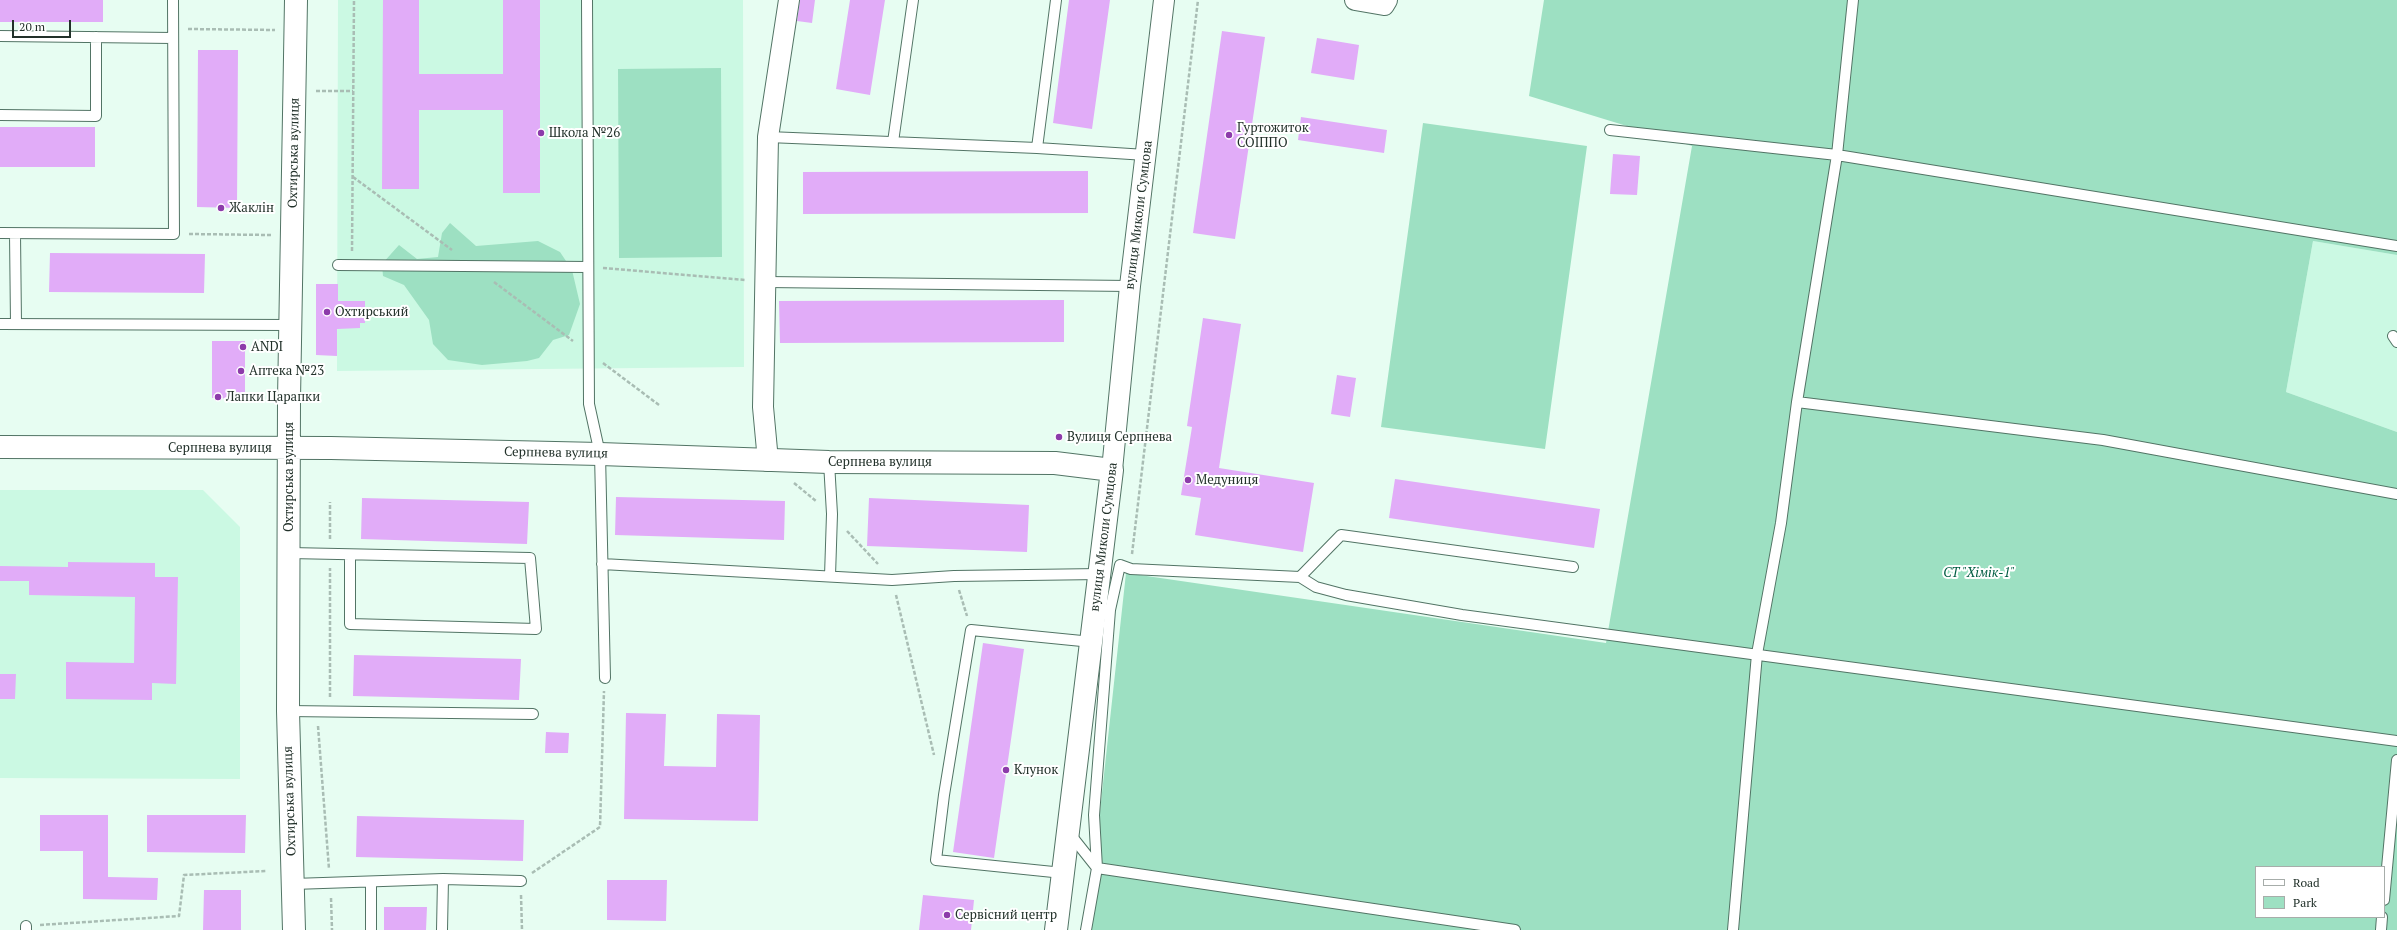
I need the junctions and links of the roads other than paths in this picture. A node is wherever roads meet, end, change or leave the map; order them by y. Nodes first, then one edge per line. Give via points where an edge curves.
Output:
1 (173, 0) edge
2 (296, 0) edge
3 (587, 0) edge
4 (789, 0) edge
5 (913, 0) edge
6 (1056, 0) edge
7 (1164, 0) edge
8 (1355, 0) edge
9 (1387, 0) edge
10 (1853, 0) edge
11 (173, 33) junction
12 (0, 36) edge
13 (96, 37) junction
14 (0, 115) edge
15 (1610, 130) dead end
16 (768, 137) junction
17 (893, 142) junction
18 (1036, 148) junction
19 (1146, 155) junction
20 (1837, 155) junction
21 (0, 234) edge
22 (15, 234) junction
23 (2397, 246) edge
24 (338, 265) dead end
25 (588, 267) junction
26 (766, 282) junction
27 (1130, 286) junction
28 (0, 324) edge
29 (16, 324) junction
30 (290, 325) junction
31 (1797, 402) junction
32 (0, 447) edge
33 (290, 448) junction
34 (600, 454) junction
35 (768, 461) junction
36 (829, 462) junction
37 (1112, 470) junction
38 (2397, 494) edge
39 (290, 554) junction
40 (350, 555) junction
41 (602, 564) junction
42 (1108, 566) junction
43 (1573, 567) dead end
44 (830, 576) junction
45 (1300, 577) junction
46 (1092, 642) junction
47 (1757, 654) junction
48 (605, 678) road end
49 (288, 711) junction
50 (533, 714) dead end
51 (2397, 741) edge
52 (2397, 760) edge
53 (1068, 833) junction
54 (1097, 868) junction
55 (1063, 873) junction
56 (443, 879) junction
57 (521, 880) road end
58 (371, 882) junction
59 (293, 884) junction
60 (2385, 889) edge
61 (2382, 918) edge
62 (294, 930) edge
63 (371, 930) edge
64 (442, 930) edge
65 (1056, 930) edge
66 (1086, 930) edge
67 (1516, 930) edge
68 (1733, 930) edge
69 (2381, 930) edge

1 - 11 lane
2 - 30 street, Охтирська вулиця
3 - 25 lane
4 - 16 street
5 - 17 lane
6 - 18 lane
7 - 19 street, вулиця Миколи Сумцова
8 - 9 street via 1384,4
10 - 20 lane
11 - 13 lane
11 - 22 lane via 174,234
12 - 13 lane
13 - 14 lane via 96,116
15 - 20 lane
16 - 17 lane
16 - 26 street
17 - 18 lane
18 - 19 lane
19 - 27 street, вулиця Миколи Сумцова
20 - 23 lane
20 - 31 lane
21 - 22 lane
22 - 29 lane
24 - 25 lane
25 - 34 lane via 588,404
26 - 27 lane
26 - 35 street via 763,407
27 - 37 street, вулиця Миколи Сумцова
28 - 29 lane
29 - 30 lane
30 - 33 street, Охтирська вулиця
31 - 38 lane via 2103,440
31 - 47 lane via 1781,523
32 - 33 street, Серпнева вулиця
33 - 34 street, Серпнева вулиця
33 - 39 street, Охтирська вулиця
34 - 35 street, Серпнева вулиця
34 - 41 lane
35 - 36 street, Серпнева вулиця
36 - 37 street, Серпнева вулиця via 1055,463
36 - 44 lane via 832,514
37 - 42 street, вулиця Миколи Сумцова
39 - 40 lane
39 - 49 street, Охтирська вулиця
40 - 40 lane via 350,624 536,629 530,558
41 - 44 lane
41 - 48 lane
42 - 44 lane via 892,580
42 - 45 lane
42 - 46 street, вулиця Миколи Сумцова
42 - 54 lane via 1110,610 1094,815
43 - 45 lane via 1341,535
45 - 47 lane via 1316,587 1346,595 1462,615
46 - 53 street, вулиця Миколи Сумцова
46 - 55 lane via 971,630 944,794 936,860
47 - 51 lane
47 - 68 lane
49 - 50 lane
49 - 59 street, Охтирська вулиця
52 - 60 lane
53 - 54 lane
53 - 55 street, вулиця Миколи Сумцова
54 - 66 lane
54 - 67 lane
55 - 65 street, вулиця Миколи Сумцова
56 - 57 lane
56 - 58 lane
56 - 64 lane
58 - 59 lane
58 - 63 lane
59 - 62 street, Охтирська вулиця
61 - 69 lane

